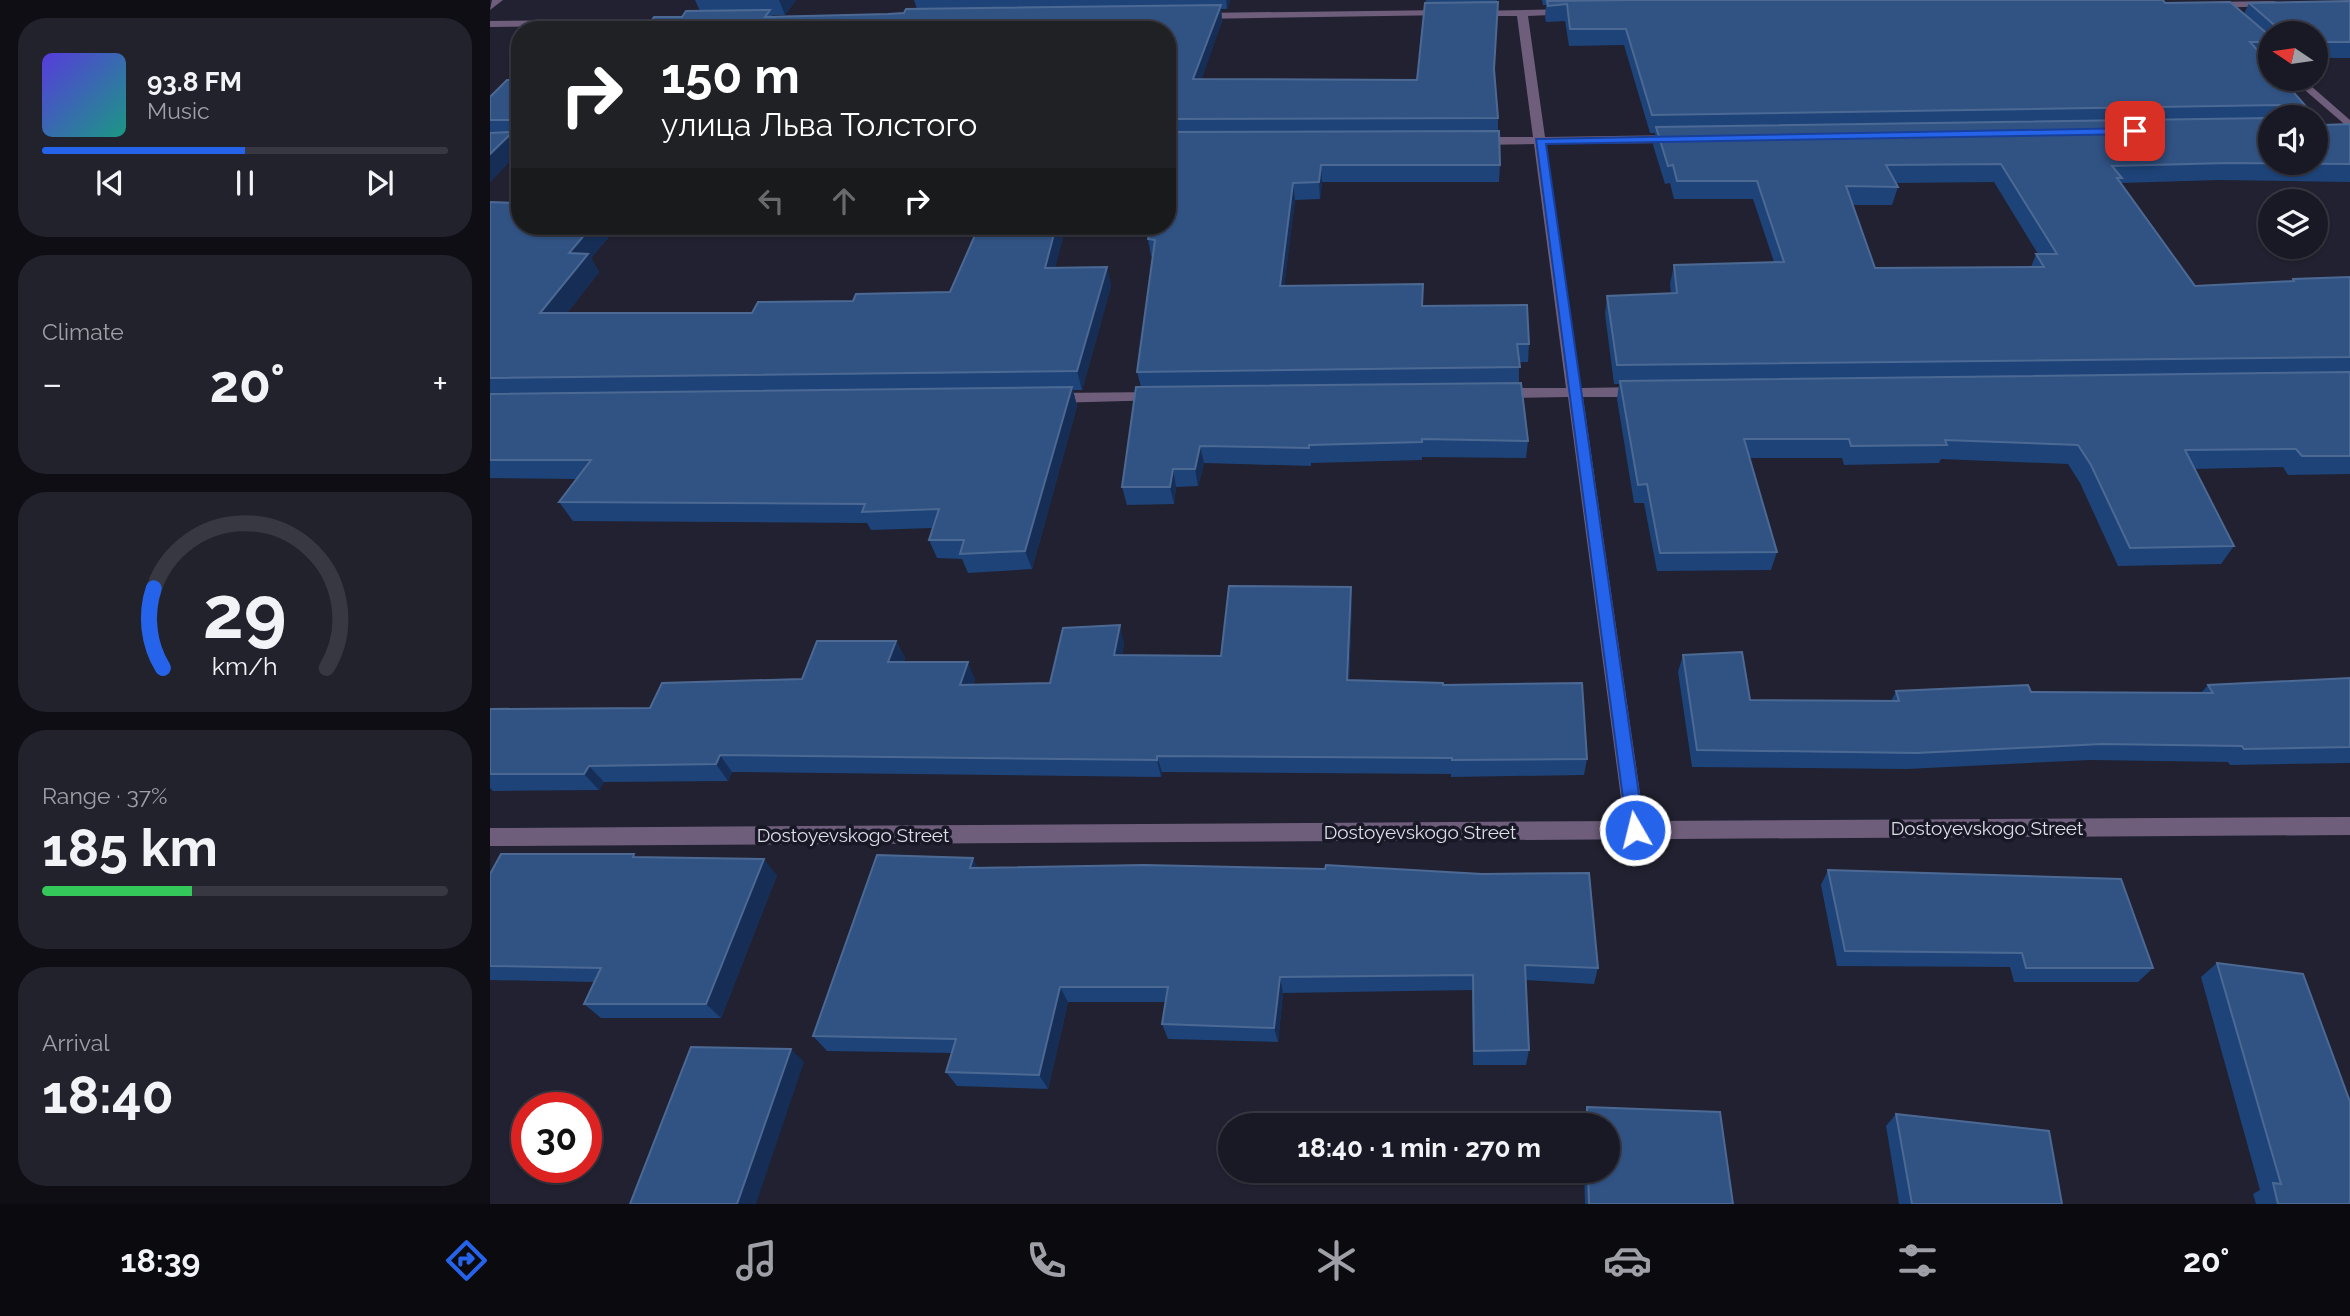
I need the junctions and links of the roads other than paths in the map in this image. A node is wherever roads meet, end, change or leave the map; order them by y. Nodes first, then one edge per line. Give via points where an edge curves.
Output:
1 (498, 0) edge
2 (2209, 3) edge
3 (2282, 4) edge
4 (490, 7) edge
5 (1522, 12) junction
6 (1577, 12) edge
7 (1452, 13) edge
8 (1466, 13) edge
9 (1187, 16) edge
10 (2233, 21) edge
11 (490, 24) edge
12 (511, 24) edge
13 (2310, 91) edge
14 (2350, 127) edge
15 (2328, 128) edge
16 (1691, 139) edge
17 (1457, 141) edge
18 (1540, 141) junction
19 (1657, 391) edge
20 (1574, 392) junction
21 (1490, 393) edge
22 (1171, 397) edge
23 (1032, 399) edge
24 (2350, 826) edge
25 (1635, 830) junction
26 (490, 837) edge

1 - 4 street
2 - 3 street
2 - 10 street
5 - 6 street
5 - 8 street
5 - 18 street
7 - 9 street
11 - 12 street
13 - 14 street
14 - 15 street
16 - 18 street
17 - 18 street
18 - 20 street
19 - 20 street
20 - 21 street
20 - 25 street
22 - 23 street
24 - 25 street, Dostoyevskogo Street
25 - 26 street, Dostoyevskogo Street

